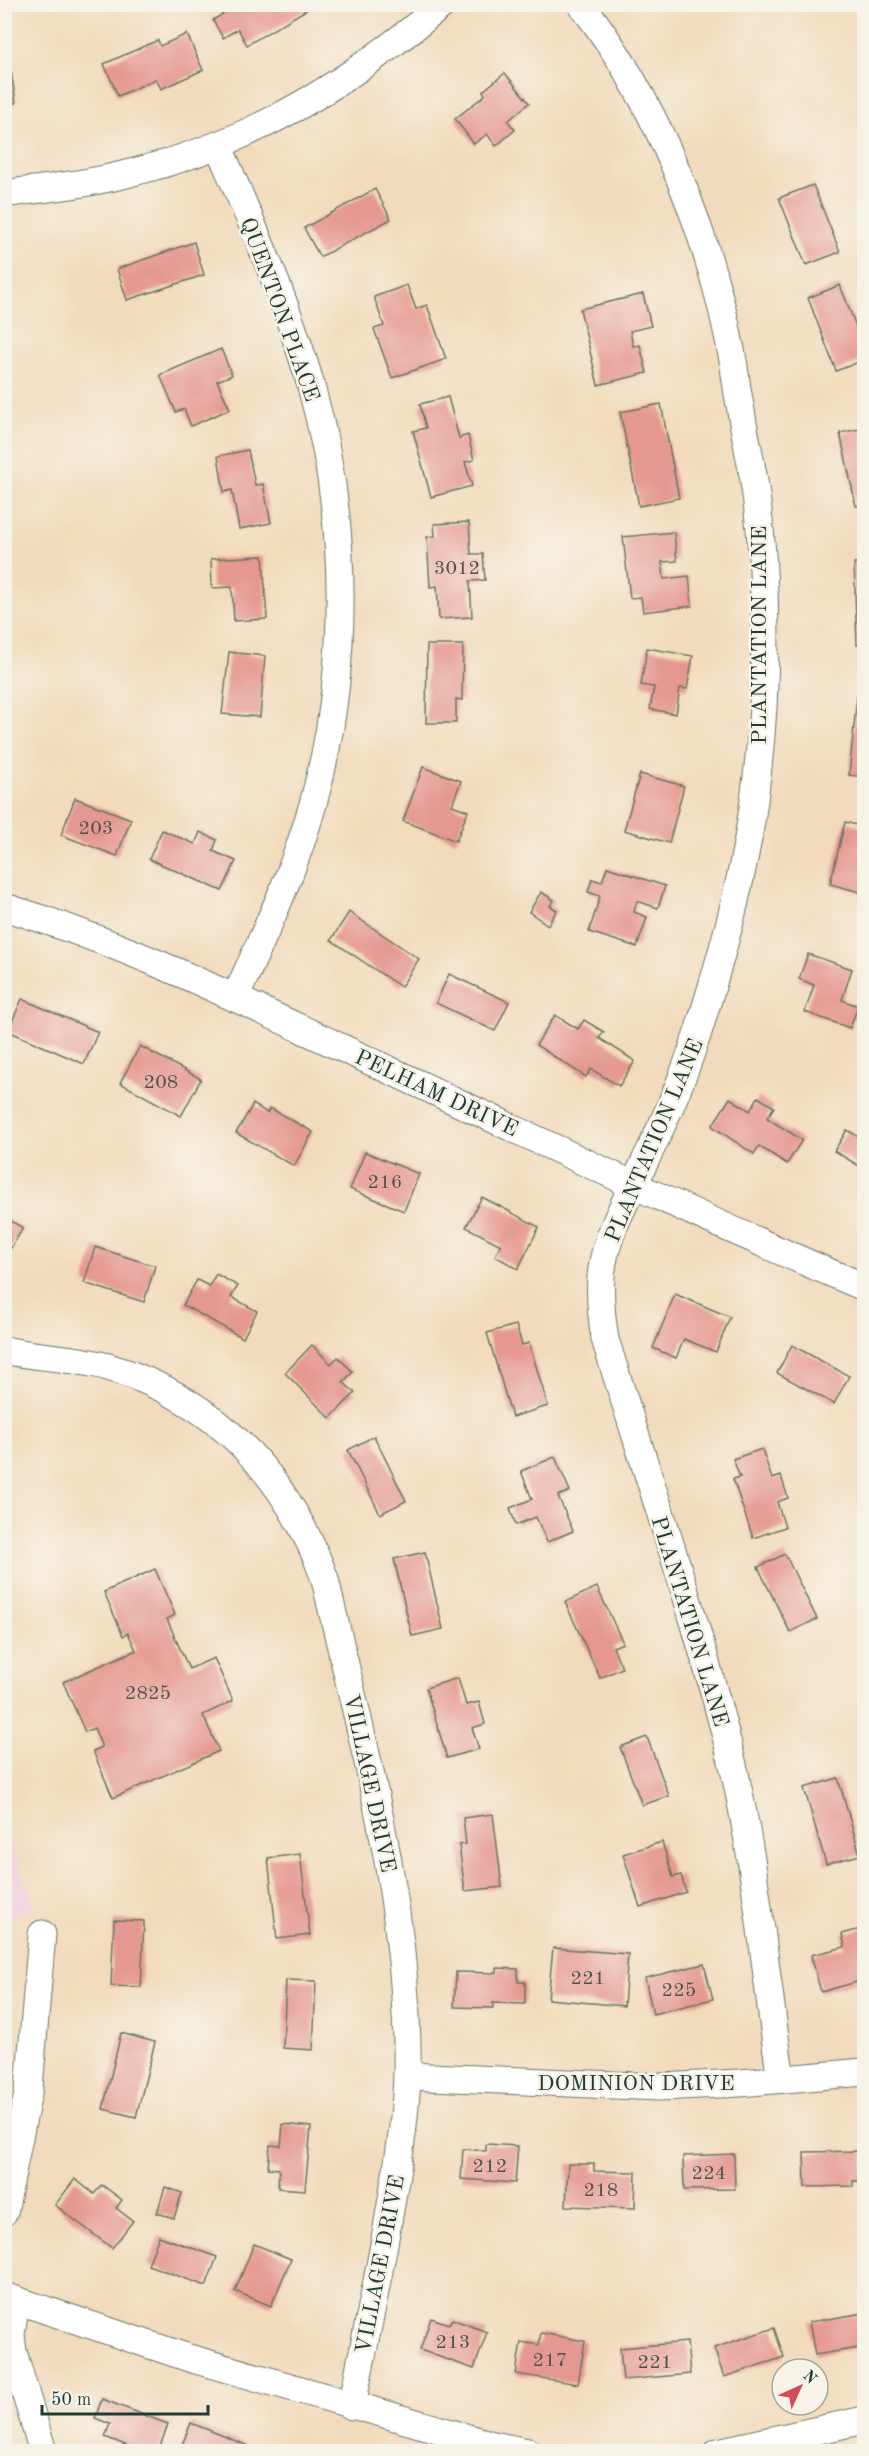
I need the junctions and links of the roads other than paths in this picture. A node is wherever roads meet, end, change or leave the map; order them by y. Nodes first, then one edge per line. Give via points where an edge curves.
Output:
1 (443, 4) edge
2 (581, 4) edge
3 (218, 145) junction
4 (4, 194) edge
5 (4, 907) edge
6 (235, 998) junction
7 (635, 1184) junction
8 (864, 1287) edge
9 (4, 1350) edge
10 (42, 1934) dead end
11 (864, 2072) edge
12 (407, 2076) junction
13 (781, 2079) junction
14 (4, 2212) edge
15 (10, 2298) edge
16 (352, 2406) junction
17 (864, 2420) edge
18 (43, 2451) edge
19 (528, 2451) edge
20 (718, 2451) edge

1 - 3 street via 331,89
2 - 7 street, PLANTATION LANE via 626,70 657,129 702,240 731,349 760,533 763,709 742,875 718,970 688,1063
3 - 4 street via 132,173
3 - 6 street, QUENTON PLACE via 279,293 311,387 333,489 338,557 337,655 318,784 294,861
5 - 6 street, PELHAM DRIVE via 109,944
6 - 7 street, PELHAM DRIVE
7 - 8 street, PELHAM DRIVE
7 - 13 street, PLANTATION LANE via 611,1232 603,1263 603,1326 733,1767 753,1862
9 - 12 street, VILLAGE DRIVE via 108,1366 177,1396 216,1421 250,1451 295,1511 325,1579 388,1854 400,1934
10 - 14 street via 28,2088
11 - 13 street, DOMINION DRIVE
12 - 13 street, DOMINION DRIVE via 659,2087
12 - 16 street, VILLAGE DRIVE via 402,2137 384,2246
15 - 16 street via 189,2358
15 - 18 street via 13,2352
16 - 19 street
17 - 20 street

